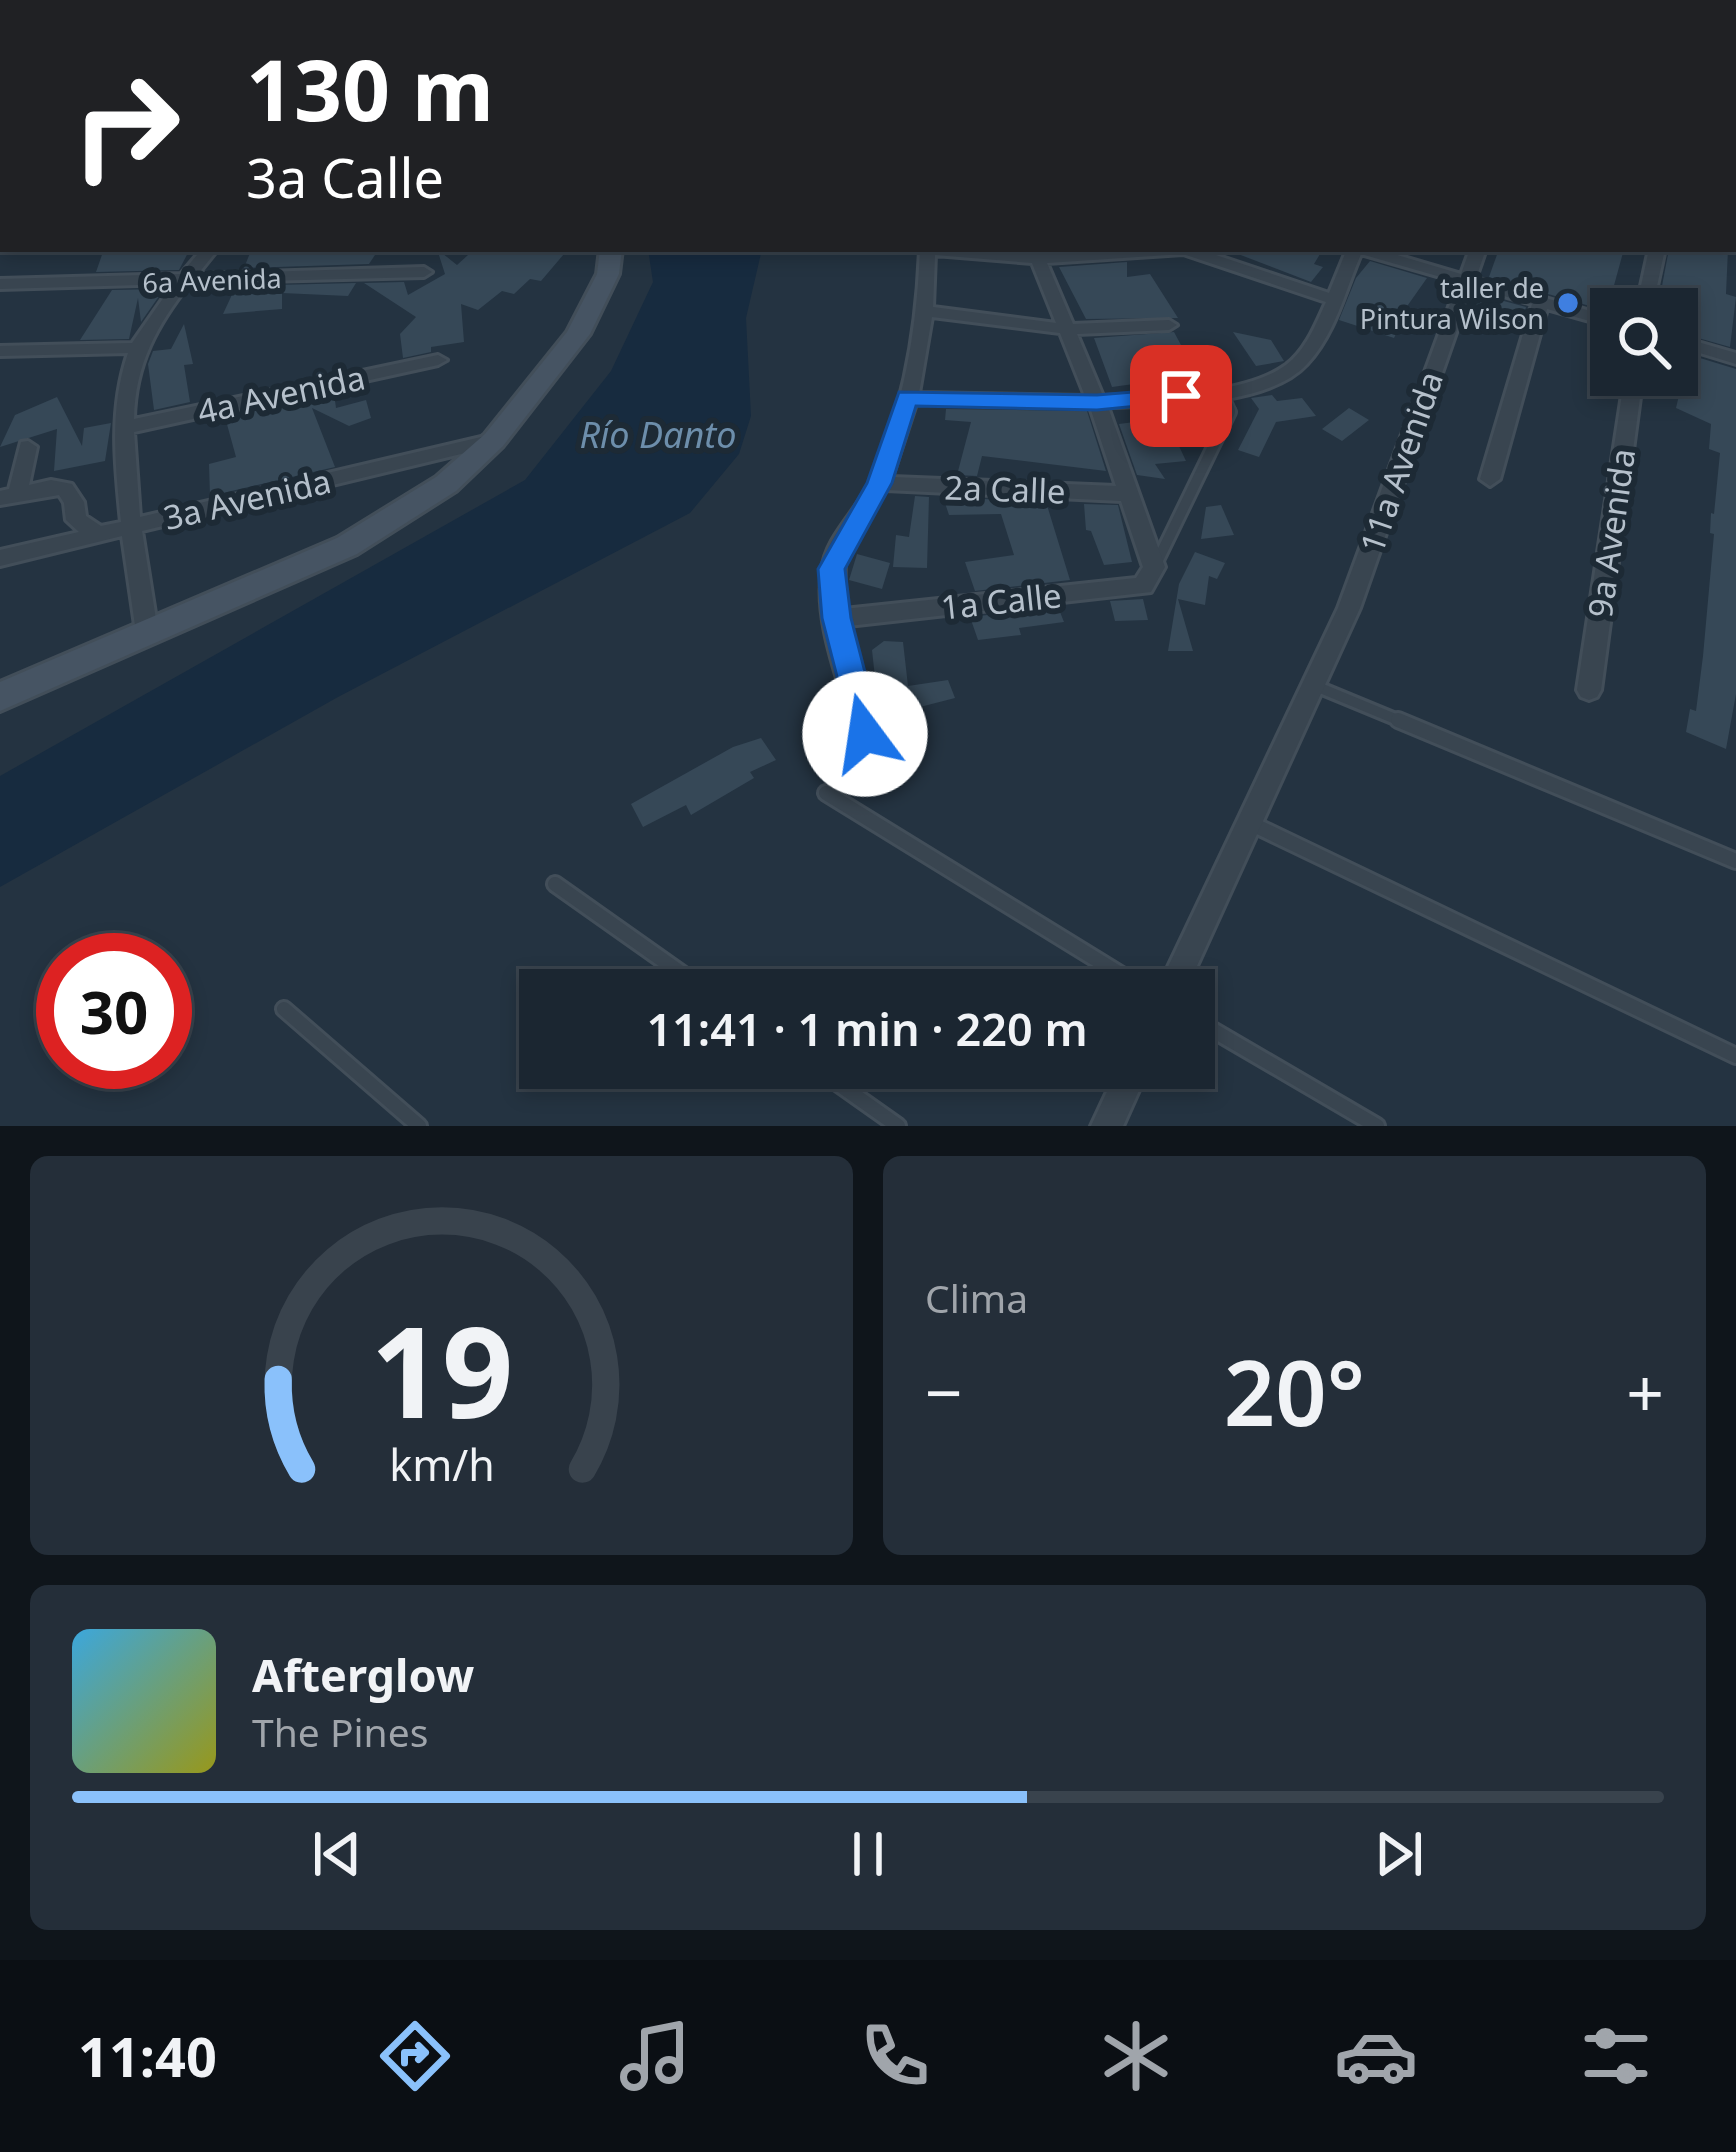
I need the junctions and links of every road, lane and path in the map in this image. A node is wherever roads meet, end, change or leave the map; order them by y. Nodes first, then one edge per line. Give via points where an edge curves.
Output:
1 (208, 252) edge
2 (611, 252) edge
3 (928, 252) edge
4 (992, 252) edge
5 (1096, 252) edge
6 (1197, 252) edge
7 (1356, 252) edge
8 (1367, 252) edge
9 (1477, 252) edge
10 (1656, 252) edge
11 (1034, 254) edge
12 (424, 272) dead end
13 (1464, 280) junction
14 (186, 281) junction
15 (0, 284) edge
16 (1649, 288) edge
17 (1332, 299) junction
18 (1541, 302) junction
19 (926, 311) junction
20 (1590, 316) edge
21 (1169, 325) dead end
22 (1065, 329) junction
23 (1698, 347) edge
24 (137, 348) junction
25 (0, 351) edge
26 (1736, 358) edge
27 (438, 360) dead end
28 (1223, 392) junction
29 (1631, 396) edge
30 (907, 398) junction
31 (1097, 402) junction
32 (123, 428) junction
33 (494, 440) junction
34 (28, 447) dead end
35 (1490, 479) dead end
36 (880, 483) junction
37 (1130, 494) junction
38 (9, 496) edge
39 (130, 526) junction
40 (98, 534) junction
41 (0, 558) edge
42 (1154, 567) junction
43 (837, 618) junction
44 (147, 632) junction
45 (1313, 685) junction
46 (1588, 690) dead end
47 (0, 697) edge
48 (865, 734) dead end
49 (826, 794) dead end
50 (1249, 823) junction
51 (1736, 861) edge
52 (555, 884) dead end
53 (675, 969) edge
54 (1111, 969) edge
55 (1181, 969) edge
56 (284, 1009) dead end
57 (1215, 1031) edge
58 (1736, 1056) edge
59 (846, 1089) edge
60 (1124, 1089) edge
61 (419, 1126) edge
62 (898, 1126) edge
63 (1107, 1126) edge
64 (1376, 1126) edge

1 - 14 street
2 - 33 street via 578,334
3 - 19 street
4 - 11 street
5 - 11 street
6 - 17 street
7 - 17 street
8 - 13 street
9 - 13 street, 11a Avenida
10 - 16 street
11 - 22 street
12 - 14 street, 6a Avenida
13 - 18 street
13 - 45 street, 11a Avenida via 1349,608
14 - 15 street, 6a Avenida
14 - 24 street
17 - 28 street via 1291,369
18 - 20 street
18 - 35 street
19 - 22 street
19 - 30 street
21 - 22 street
22 - 31 street
23 - 26 street
24 - 25 street
24 - 32 street
27 - 32 street, 4a Avenida
28 - 31 street
28 - 42 lane via 1231,410
29 - 46 street, 9a Avenida
30 - 31 street
30 - 36 street
31 - 37 street
32 - 39 street
33 - 39 street, 3a Avenida
33 - 44 street via 446,484 347,546
34 - 38 street
36 - 37 street, 2a Calle
36 - 43 street via 831,569
37 - 42 street
38 - 40 street via 65,489 76,520
39 - 40 street, 3a Avenida
39 - 44 street
40 - 41 street, 3a Avenida
42 - 43 street, 1a Calle via 1143,586
43 - 48 street
44 - 47 street
45 - 50 street, 11a Avenida
45 - 51 lane
49 - 54 lane
50 - 55 street, 11a Avenida
50 - 58 lane
52 - 53 lane
56 - 61 lane
57 - 64 lane
59 - 62 lane
60 - 63 street

